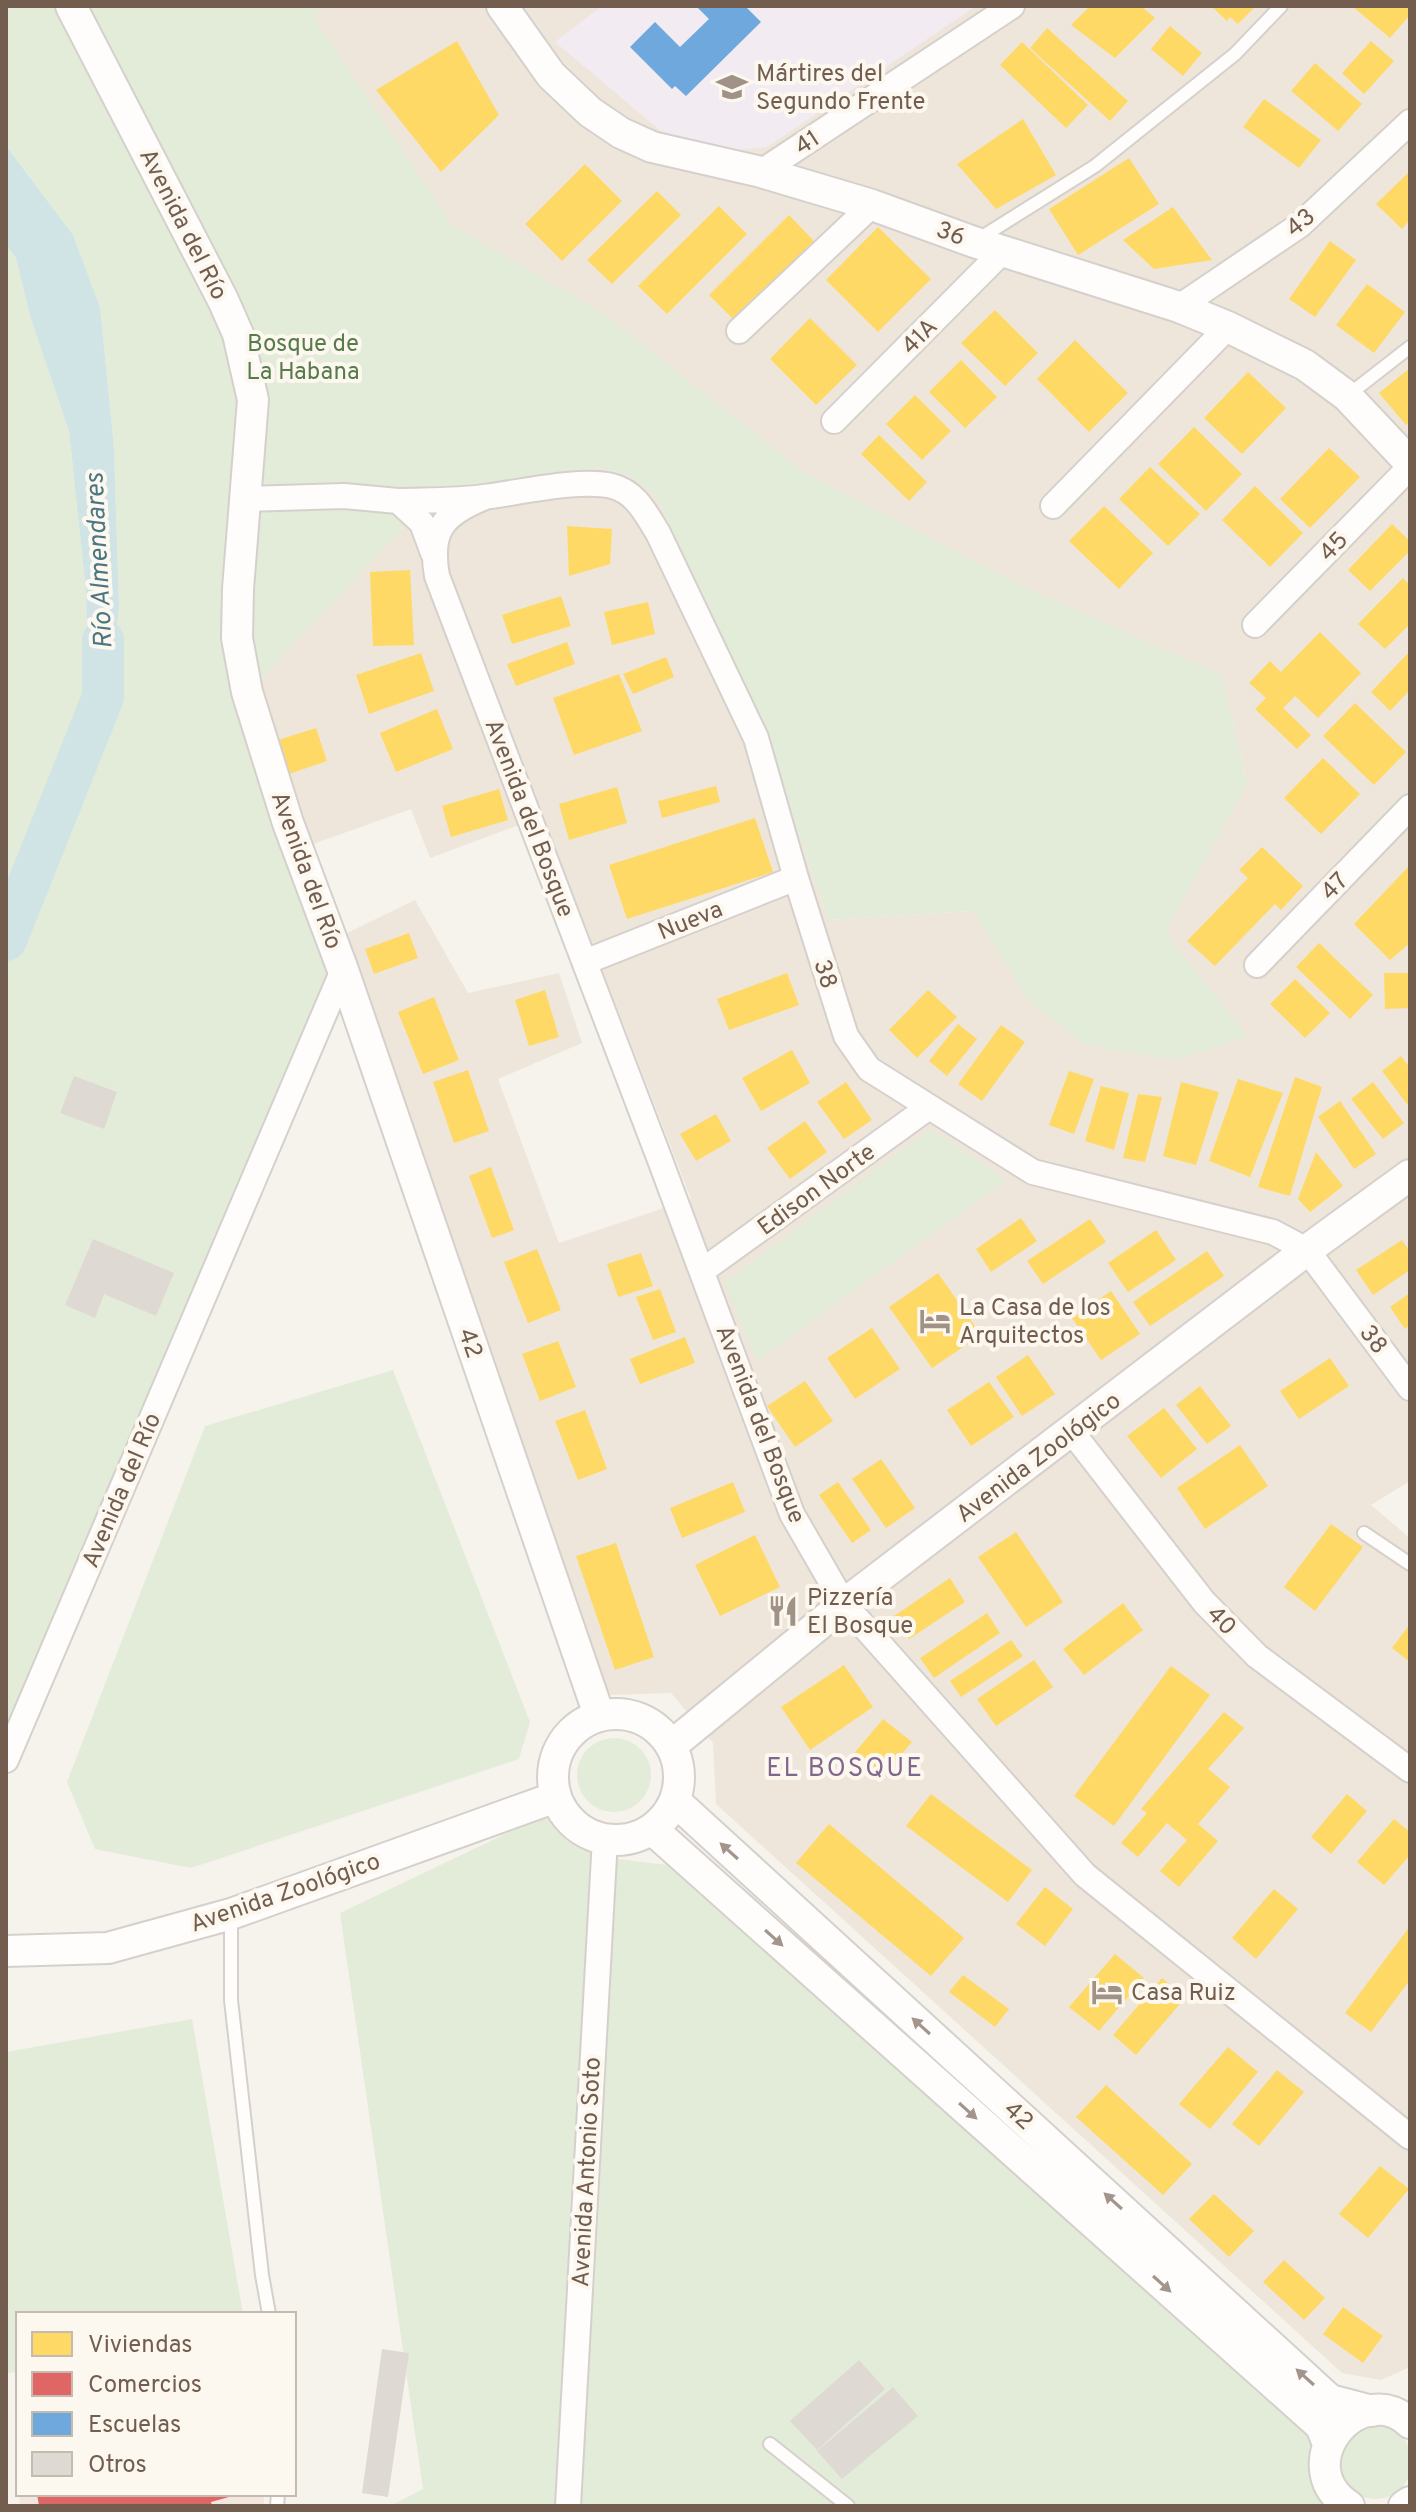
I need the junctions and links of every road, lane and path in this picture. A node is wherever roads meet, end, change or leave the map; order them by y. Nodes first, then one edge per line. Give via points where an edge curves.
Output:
1 (71, 6) edge
2 (502, 6) edge
3 (1012, 6) edge
4 (1281, 6) edge
5 (1410, 122) edge
6 (761, 172) junction
7 (872, 205) junction
8 (974, 242) junction
9 (1003, 251) junction
10 (1179, 307) junction
11 (1228, 327) junction
12 (739, 331) dead end
13 (1410, 347) edge
14 (1347, 396) junction
15 (834, 421) dead end
16 (1410, 465) edge
17 (483, 498) junction
18 (244, 499) junction
19 (398, 501) junction
20 (1053, 506) dead end
21 (433, 553) junction
22 (1255, 625) dead end
23 (1410, 807) edge
24 (796, 878) junction
25 (585, 962) junction
26 (1257, 965) dead end
27 (343, 970) junction
28 (929, 1107) junction
29 (1410, 1175) edge
30 (1307, 1250) junction
31 (702, 1271) junction
32 (1410, 1388) edge
33 (1072, 1432) junction
34 (1364, 1533) dead end
35 (1410, 1564) edge
36 (844, 1604) junction
37 (599, 1715) junction
38 (671, 1746) junction
39 (6, 1760) edge
40 (1410, 1770) edge
41 (556, 1797) junction
42 (675, 1801) junction
43 (653, 1830) junction
44 (605, 1838) junction
45 (231, 1914) junction
46 (6, 1951) edge
47 (1410, 2137) edge
48 (269, 2312) edge
49 (1372, 2411) junction
50 (1409, 2419) edge
51 (770, 2444) dead end
52 (1328, 2444) junction
53 (1410, 2502) edge
54 (1340, 2504) edge
55 (847, 2505) edge
56 (568, 2506) edge
57 (1404, 2506) edge

1 - 18 street, Avenida del Río via 238,334 253,400
2 - 6 street, 36 via 551,75 621,133 652,147
3 - 6 street, 41
4 - 8 lane via 1235,54 1095,166
5 - 10 street, 43 via 1300,225
6 - 7 street, 36
7 - 8 street, 36
7 - 12 street
8 - 9 street, 36
9 - 10 street, 36
9 - 15 street, 41A
10 - 11 street, 36
11 - 14 street, 36 via 1305,365
11 - 20 street
13 - 14 lane
14 - 16 street, 36
16 - 22 street, 45
17 - 19 street, 38
17 - 21 street via 461,507 445,522
17 - 24 street, 38 via 590,484 613,486 644,509 756,738
18 - 19 street via 344,496
18 - 27 street, Avenida del Río via 237,638 247,692 288,823
19 - 21 street, Avenida del Bosque via 422,523
21 - 25 street, Avenida del Bosque via 437,576
23 - 26 street, 47
24 - 25 street, Nueva
24 - 28 street, 38 via 846,1036 869,1069
25 - 31 street, Avenida del Bosque
27 - 37 street, 42
27 - 39 street, Avenida del Río
28 - 30 street, 38 via 1033,1172 1273,1232
28 - 31 street, Edison Norte
29 - 30 street, Avenida Zoológico
30 - 32 street, 38
30 - 33 street, Avenida Zoológico
31 - 36 street, Avenida del Bosque via 792,1514
33 - 36 street, Avenida Zoológico
33 - 40 street, 40 via 1204,1602 1257,1656
34 - 35 lane
36 - 38 street, Avenida Zoológico
36 - 47 street, Avenida del Bosque via 1085,1875
37 - 38 street via 639,1717 654,1724
37 - 41 street via 565,1738 552,1777
38 - 42 street via 679,1780
41 - 44 street via 575,1825
41 - 45 street, Avenida Zoológico
42 - 43 street
49 -> 42 street, 42 via 1330,2400
43 - 44 street
43 -> 52 street, 42 via 1321,2426
44 - 56 street, Avenida Antonio Soto
45 - 46 street, Avenida Zoológico via 108,1948
45 - 48 lane via 231,2000
49 - 50 street, 42
49 - 52 street via 1345,2421
51 - 55 lane
52 - 54 street via 1324,2464
53 - 57 street

